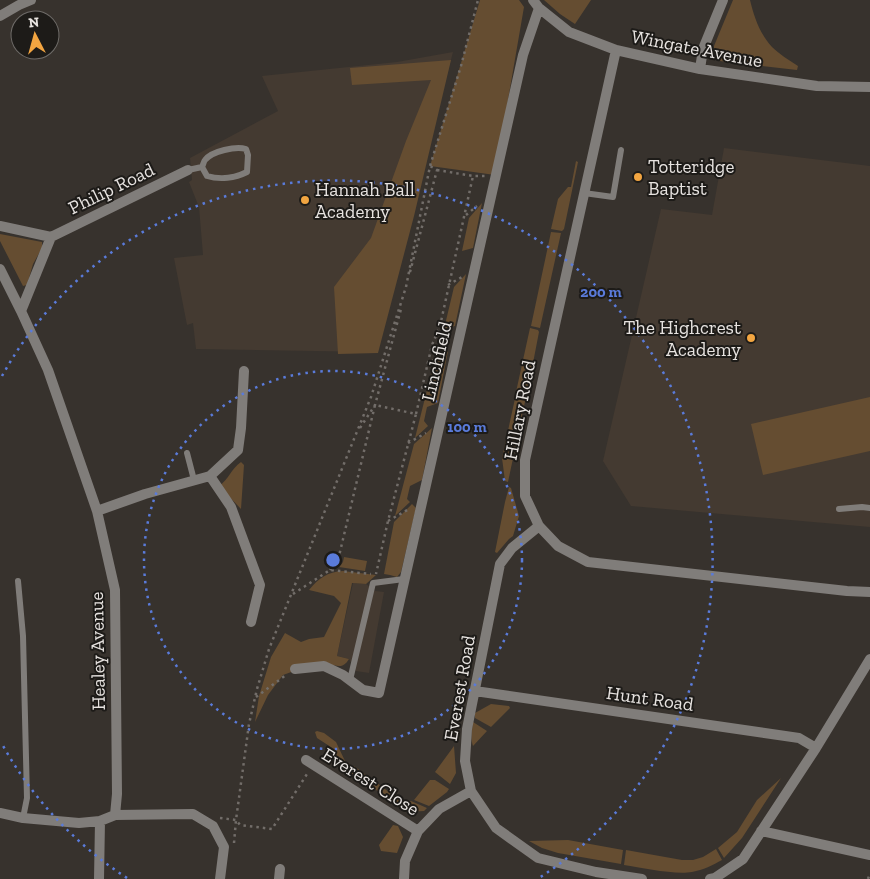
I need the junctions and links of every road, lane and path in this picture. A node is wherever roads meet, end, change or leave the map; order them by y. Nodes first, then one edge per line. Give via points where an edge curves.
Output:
1 (31, 0) edge
2 (478, 0) edge
3 (723, 0) edge
4 (18, 2) edge
5 (536, 4) edge
6 (0, 16) edge
7 (616, 50) junction
8 (700, 70) junction
9 (870, 86) edge
10 (621, 150) dead end
11 (430, 166) junction
12 (202, 168) junction
13 (188, 170) joint
14 (437, 170) junction
15 (495, 175) junction
16 (473, 176) junction
17 (584, 193) junction
18 (0, 226) edge
19 (51, 237) junction
20 (0, 269) edge
21 (22, 311) junction
22 (457, 346) junction
23 (428, 364) junction
24 (244, 371) dead end
25 (375, 405) junction
26 (416, 414) junction
27 (439, 426) junction
28 (356, 433) junction
29 (408, 443) junction
30 (187, 453) dead end
31 (210, 476) junction
32 (194, 480) junction
33 (422, 501) junction
34 (870, 508) edge
35 (839, 509) dead end
36 (97, 510) junction
37 (388, 520) junction
38 (539, 526) junction
39 (330, 570) junction
40 (404, 579) junction
41 (18, 581) dead end
42 (870, 592) edge
43 (292, 595) junction
44 (251, 622) dead end
45 (870, 659) edge
46 (295, 669) joint
47 (350, 680) junction
48 (475, 690) junction
49 (255, 697) junction
50 (816, 748) junction
51 (310, 763) joint
52 (471, 791) junction
53 (0, 813) edge
54 (115, 815) junction
55 (23, 818) junction
56 (236, 820) junction
57 (100, 821) junction
58 (418, 831) junction
59 (761, 831) junction
60 (234, 848) dead end
61 (870, 855) edge
62 (870, 873) edge
63 (99, 879) edge
64 (220, 879) edge
65 (404, 879) edge
66 (642, 879) edge
67 (710, 879) edge
68 (868, 879) edge

1 - 4 street
2 - 11 path via 462,66
3 - 8 street via 703,50
4 - 6 street
5 - 7 street, Wingate Avenue via 569,32
5 - 15 street, Linchfield
7 - 8 street, Wingate Avenue
7 - 17 street, Hillary Road
8 - 9 street, Wingate Avenue via 817,86
10 - 17 lane via 613,197
11 - 14 path
11 - 28 path via 406,287 371,397
12 - 12 lane via 207,176 216,179 240,176 247,172 246,148 226,149 206,158
12 - 13 lane
13 - 19 street, Philip Road
14 - 16 path
14 - 25 path
15 - 16 path
15 - 22 street, Linchfield
16 - 23 path via 440,326
17 - 38 street, Hillary Road via 525,460 525,496
18 - 19 street
19 - 21 street
20 - 21 street, Healey Avenue
21 - 36 street, Healey Avenue via 48,370
22 - 23 path
22 - 27 street, Linchfield
23 - 26 path
24 - 31 street via 238,450
25 - 26 path
25 - 28 path
25 - 39 path via 339,556
26 - 29 path
27 - 29 path
27 - 33 street, Linchfield
28 - 43 path
29 - 37 path
30 - 32 lane
31 - 32 street
31 - 44 street via 231,507 260,585
32 - 36 street
33 - 37 path
33 - 40 street, Linchfield
34 - 35 lane
36 - 54 street, Healey Avenue via 116,590
37 - 39 path via 377,574
38 - 42 street, Hillary Road via 558,546 588,562
38 - 48 street, Everest Road via 512,548 500,564
39 - 43 path
40 - 47 lane via 373,583
40 - 47 street, Linchfield via 379,693 363,690
41 - 55 lane via 23,636 27,798
43 - 49 path via 269,649
45 - 50 street
46 - 47 street, Linchfield via 324,666
46 - 49 path
48 - 50 street, Hunt Road via 799,738
48 - 52 street, Everest Road via 467,729 465,762
49 - 56 path
50 - 59 street
51 - 56 path via 272,829 240,825
51 - 58 street, Everest Close
52 - 58 street via 439,809
52 - 66 street, Everest Road via 496,828 538,858
53 - 55 street
54 - 57 street
54 - 64 street via 193,814 213,826 224,847
55 - 57 street via 78,823
56 - 60 path
57 - 63 street
58 - 65 street via 405,861
59 - 61 street
59 - 67 street via 743,859
62 - 68 path

